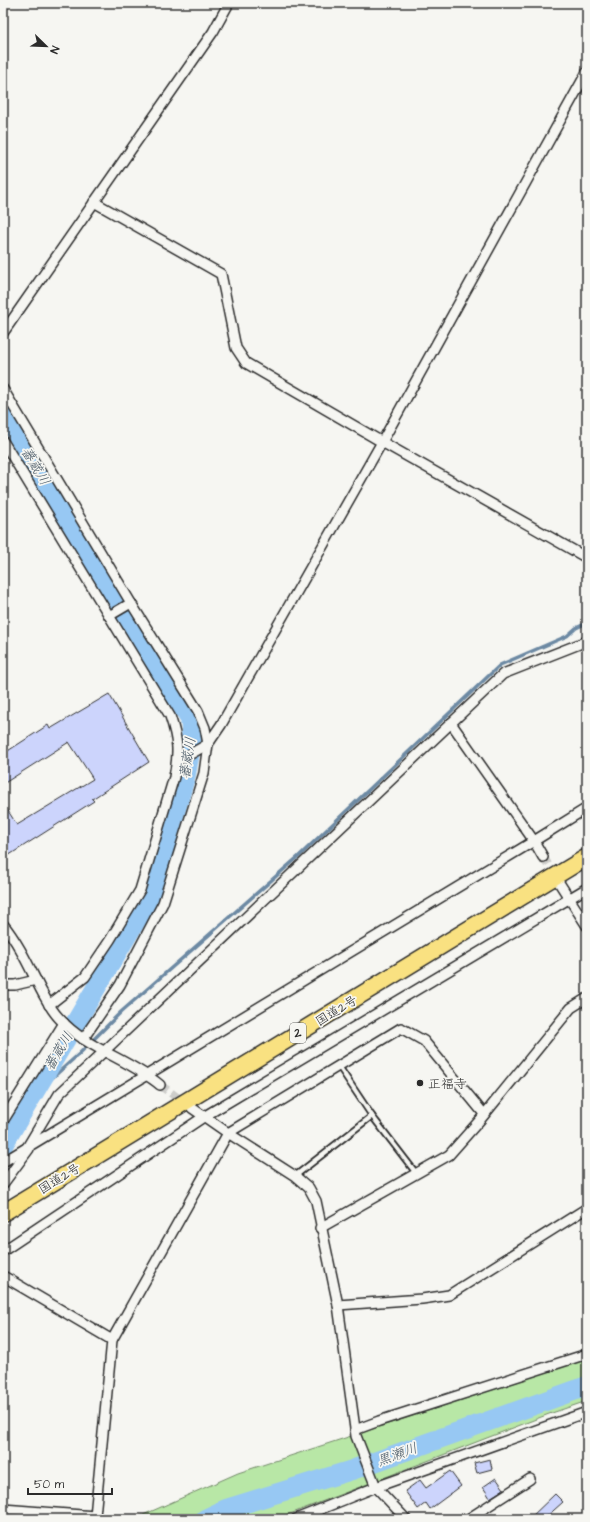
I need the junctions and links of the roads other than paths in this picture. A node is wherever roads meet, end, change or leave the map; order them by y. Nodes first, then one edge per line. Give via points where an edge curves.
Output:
1 (229, 3) edge
2 (587, 72) edge
3 (94, 202) junction
4 (3, 333) edge
5 (3, 389) edge
6 (3, 441) edge
7 (382, 442) junction
8 (587, 558) edge
9 (130, 604) junction
10 (111, 615) junction
11 (587, 641) edge
12 (451, 723) junction
13 (207, 744) junction
14 (180, 759) junction
15 (587, 808) edge
16 (534, 841) junction
17 (543, 857) tunnel mouth
18 (587, 857) edge
19 (558, 881) tunnel mouth
20 (587, 888) edge
21 (570, 898) junction
22 (3, 924) edge
23 (587, 926) edge
24 (36, 980) junction
25 (3, 985) edge
26 (587, 998) edge
27 (49, 1005) junction
28 (65, 1025) junction
29 (84, 1039) junction
30 (105, 1051) junction
31 (338, 1065) junction
32 (148, 1075) junction
33 (160, 1085) tunnel mouth
34 (192, 1108) tunnel mouth
35 (484, 1114) junction
36 (205, 1116) junction
37 (372, 1116) junction
38 (3, 1121) edge
39 (228, 1133) junction
40 (29, 1147) junction
41 (3, 1162) edge
42 (416, 1174) junction
43 (295, 1176) junction
44 (3, 1184) edge
45 (587, 1208) edge
46 (6, 1211) edge
47 (320, 1228) junction
48 (3, 1252) edge
49 (3, 1276) edge
50 (338, 1305) junction
51 (112, 1340) junction
52 (587, 1354) edge
53 (587, 1412) edge
54 (355, 1433) junction
55 (530, 1479) dead end
56 (376, 1485) junction
57 (3, 1509) edge
58 (296, 1519) edge
59 (406, 1519) edge
60 (468, 1519) edge

1 - 3 street via 213,32
2 - 7 street
3 - 4 street
3 - 7 street via 221,274 236,348 246,363
5 - 9 street
6 - 10 street via 84,577
7 - 8 street
7 - 13 street via 221,725
9 - 10 street
9 - 13 street via 198,711 205,728
10 - 14 street via 170,716
11 - 12 street via 503,674
12 - 16 street
12 - 30 street
13 - 14 street
13 - 29 street via 204,773 163,903 120,985
14 - 27 street via 140,890 85,977
15 - 16 street
16 - 17 street
16 - 32 street
18 - 46 highway, 国道2号 / 2
19 - 21 street
20 - 21 street
21 - 23 street
21 - 36 street
22 - 24 street
24 - 25 street via 15,986
24 - 27 street
26 - 35 street via 571,1008
27 - 28 street
28 - 29 street
28 - 38 street
29 - 30 street
30 - 32 street
30 - 40 street via 59,1094
31 - 35 street via 401,1028 424,1041
31 - 37 lane
31 - 39 street
32 - 33 street
32 - 40 street
34 - 36 street
35 - 42 street via 449,1155
36 - 39 street
36 - 48 street
37 - 42 lane
37 - 43 lane
39 - 43 street
39 - 51 street
40 - 41 street
40 - 44 street
42 - 47 street
43 - 47 street via 309,1188 316,1201
45 - 50 street via 450,1295
47 - 50 street
49 - 51 street
50 - 54 street
51 - 57 street via 95,1516
52 - 54 street via 379,1421
53 - 56 street
54 - 56 street
55 - 60 street
56 - 58 street
56 - 59 street

